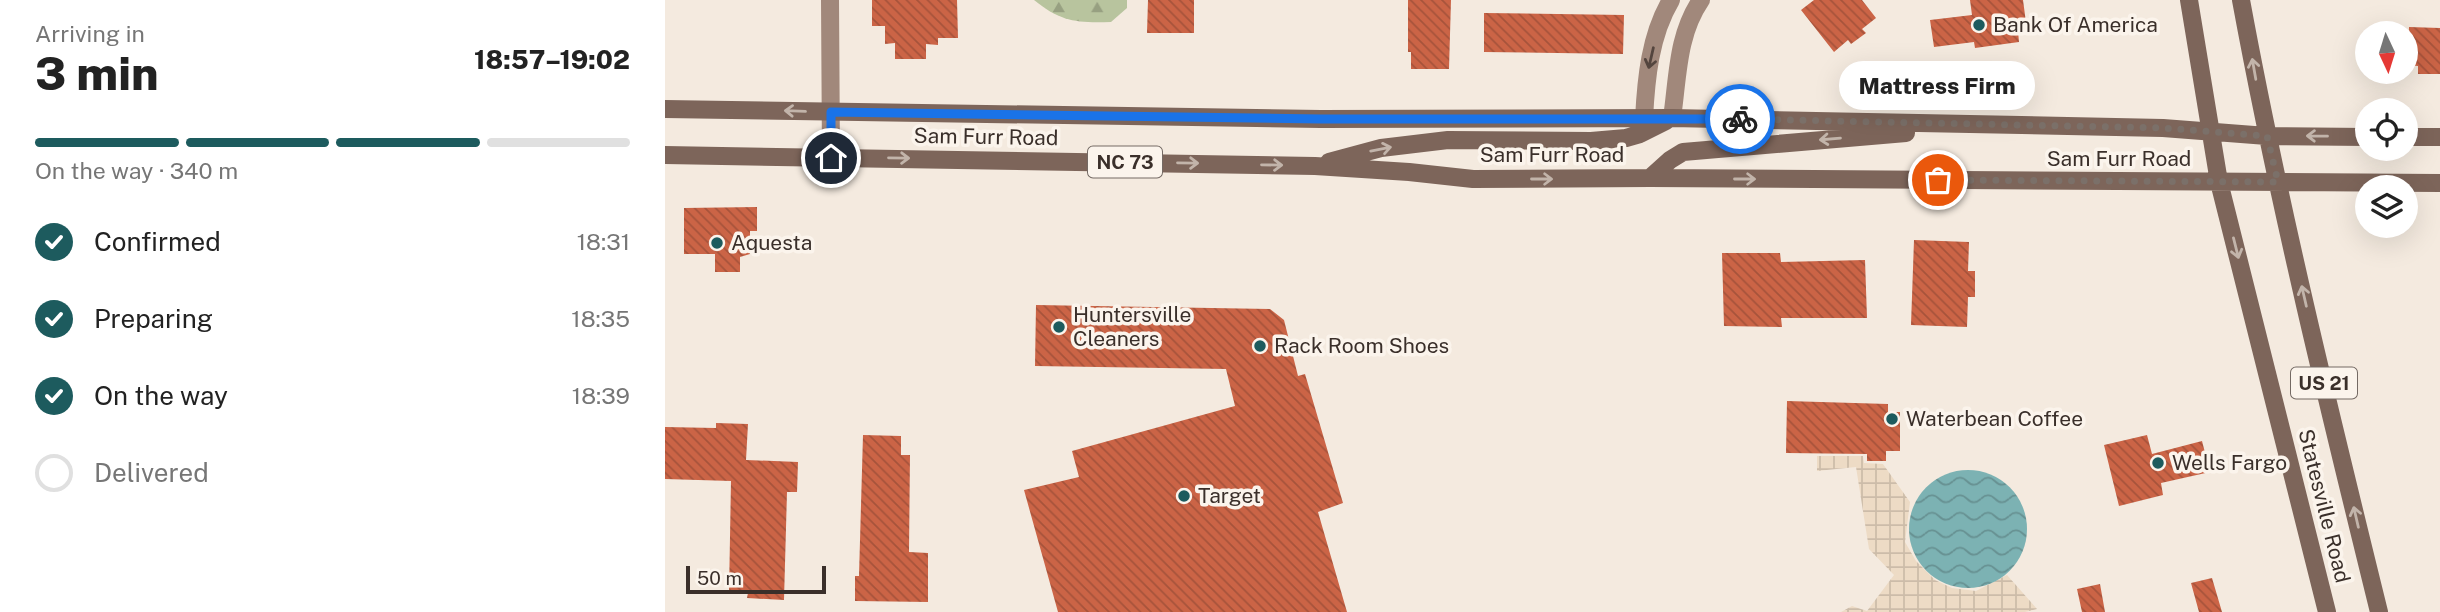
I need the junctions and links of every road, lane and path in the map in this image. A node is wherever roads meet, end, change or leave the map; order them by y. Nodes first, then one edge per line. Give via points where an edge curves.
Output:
1 (830, 0) edge
2 (1671, 0) edge
3 (1701, 0) edge
4 (2189, 0) edge
5 (2241, 0) edge
6 (665, 109) edge
7 (831, 112) junction
8 (1672, 118) junction
9 (1644, 119) junction
10 (1996, 126) junction
11 (2210, 132) junction
12 (2267, 136) junction
13 (2355, 137) edge
14 (2418, 137) edge
15 (2440, 137) edge
16 (665, 155) edge
17 (831, 158) junction
18 (1315, 166) junction
19 (1650, 178) junction
20 (2219, 182) junction
21 (2278, 182) junction
22 (2440, 183) edge
23 (2327, 612) edge
24 (2379, 612) edge

1 - 7 main road
2 -> 9 main road via 1648,72
3 - 8 main road via 1683,37
4 - 11 main road, Statesville Road / US 21
12 -> 5 main road, Statesville Road / US 21
7 -> 6 main road, Sam Furr Road / NC 73
7 - 9 main road, Sam Furr Road / NC 73
7 - 17 main road
8 - 9 main road, Sam Furr Road / NC 73
8 - 10 main road, Sam Furr Road / NC 73
18 -> 8 main road via 1381,148 1448,140 1626,138
10 - 11 main road, Sam Furr Road / NC 73
10 -> 19 main road via 1683,152
11 - 12 main road, Sam Furr Road / NC 73
11 - 20 main road, Statesville Road / US 21
13 -> 12 main road, Sam Furr Road / NC 73
12 - 21 main road, Statesville Road / US 21
14 - 15 main road
16 - 17 main road, Sam Furr Road / NC 73
17 -> 18 main road, Sam Furr Road / NC 73
18 -> 19 main road, Sam Furr Road / NC 73 via 1473,179
19 -> 20 main road, Sam Furr Road / NC 73
20 - 21 main road, Sam Furr Road / NC 73
20 -> 23 main road, Statesville Road / US 21
21 - 22 main road, Sam Furr Road / NC 73
24 -> 21 main road, Statesville Road / US 21

